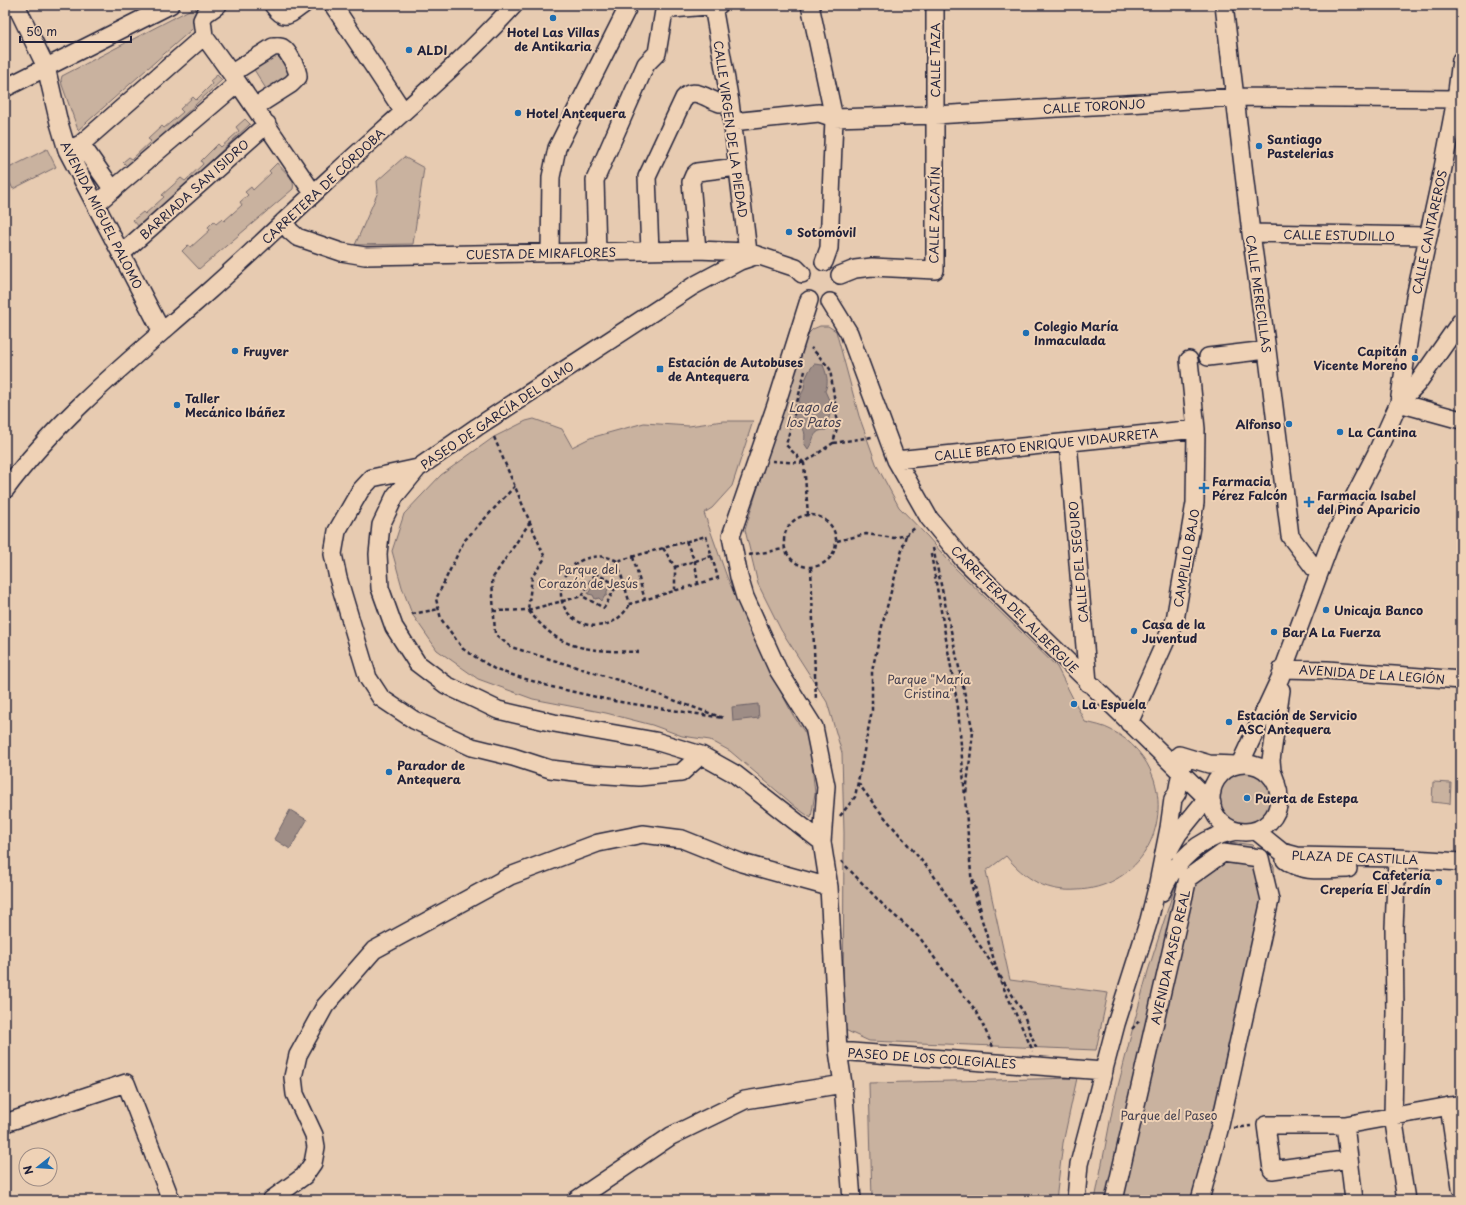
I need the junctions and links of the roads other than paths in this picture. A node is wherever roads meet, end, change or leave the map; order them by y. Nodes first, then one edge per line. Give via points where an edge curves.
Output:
1 (16, 5) edge
2 (170, 5) edge
3 (218, 5) edge
4 (273, 5) edge
5 (303, 5) edge
6 (333, 5) edge
7 (514, 5) edge
8 (629, 5) edge
9 (719, 5) edge
10 (810, 5) edge
11 (935, 5) edge
12 (1224, 5) edge
13 (713, 6) edge
14 (204, 36) junction
15 (1461, 60) edge
16 (46, 68) junction
17 (235, 78) junction
18 (5, 88) edge
19 (1235, 96) junction
20 (1456, 99) junction
21 (730, 102) junction
22 (255, 107) junction
23 (403, 111) junction
24 (934, 115) junction
25 (834, 118) junction
26 (732, 122) junction
27 (267, 124) junction
28 (74, 147) junction
29 (737, 167) junction
30 (113, 190) junction
31 (313, 193) junction
32 (96, 204) junction
33 (284, 221) junction
34 (1251, 233) junction
35 (1428, 236) junction
36 (697, 250) junction
37 (650, 251) junction
38 (597, 252) junction
39 (550, 253) junction
40 (121, 254) junction
41 (753, 254) junction
42 (824, 262) junction
43 (802, 274) junction
44 (840, 275) junction
45 (809, 300) junction
46 (830, 302) junction
47 (1461, 321) edge
48 (162, 332) junction
49 (1267, 350) junction
50 (1208, 357) dead end
51 (1189, 360) dead end
52 (1399, 404) junction
53 (1461, 420) edge
54 (1196, 429) junction
55 (1068, 442) junction
56 (896, 460) junction
57 (418, 468) junction
58 (5, 490) edge
59 (1318, 573) junction
60 (1281, 673) junction
61 (1461, 680) edge
62 (1088, 683) junction
63 (1129, 723) junction
64 (1150, 744) junction
65 (700, 755) junction
66 (1190, 759) junction
67 (1238, 764) junction
68 (1180, 773) junction
69 (1276, 782) junction
70 (1210, 798) junction
71 (1173, 799) junction
72 (1180, 831) junction
73 (1236, 831) junction
74 (1256, 831) junction
75 (822, 842) junction
76 (1203, 843) junction
77 (1272, 845) junction
78 (1397, 858) junction
79 (1461, 862) edge
80 (1348, 869) dead end
81 (1160, 874) junction
82 (829, 887) junction
83 (1149, 920) junction
84 (838, 1051) junction
85 (1104, 1071) junction
86 (843, 1084) junction
87 (1455, 1105) edge
88 (1393, 1116) junction
89 (5, 1123) edge
90 (1345, 1125) junction
91 (1337, 1161) dead end
92 (1461, 1188) edge
93 (170, 1200) edge
94 (271, 1200) edge
95 (576, 1200) edge
96 (852, 1200) edge
97 (1076, 1200) edge
98 (1114, 1200) edge
99 (1200, 1200) edge
100 (1354, 1200) edge
101 (1406, 1200) edge

1 - 16 street, AVENIDA MIGUEL PALOMO
2 - 16 street
3 - 14 street via 205,14 202,20
4 - 5 street via 283,16
6 - 23 street
7 - 23 street, CARRETERA DE CÓRDOBA via 479,43
8 - 39 street via 557,148 551,177
9 - 13 street
10 - 25 street
11 - 24 street, CALLE TAZA
12 - 19 street, CALLE MERECILLAS
13 - 21 street, CALLE VIRGEN DE LA PIEDAD
13 - 38 street via 672,9 664,12 657,52 646,64 595,180
14 - 17 street
14 - 28 street
15 - 20 street, CALLE CANTAREROS
16 - 18 street
16 - 28 street, AVENIDA MIGUEL PALOMO via 59,123
17 - 22 street
17 - 22 street via 272,48 280,47 285,50 298,70 298,77 292,84
17 - 30 street
19 - 20 street, CALLE TORONJO
19 - 24 street, CALLE TORONJO
19 - 34 street, CALLE MERECILLAS
20 - 35 street, CALLE CANTAREROS
21 - 26 street, CALLE VIRGEN DE LA PIEDAD
21 - 37 street via 721,103 695,93 685,97 647,177
22 - 27 street
23 - 31 street, CARRETERA DE CÓRDOBA
24 - 25 street, CALLE TORONJO
24 - 44 street, CALLE ZACATÍN via 935,270 872,267 855,269
25 - 26 street, CALLE TORONJO via 819,113
25 - 42 street via 829,248
26 - 29 street, CALLE VIRGEN DE LA PIEDAD
27 - 31 street
27 - 40 street, BARRIADA SAN ISIDRO
28 - 30 street
28 - 32 street, AVENIDA MIGUEL PALOMO
29 - 36 street via 697,172 692,177
29 - 41 street, CALLE VIRGEN DE LA PIEDAD
30 - 32 street
31 - 33 street, CARRETERA DE CÓRDOBA
32 - 40 street, AVENIDA MIGUEL PALOMO
33 - 39 street, CUESTA DE MIRAFLORES via 290,231 297,236 340,252 365,256
33 - 48 street, CARRETERA DE CÓRDOBA
34 - 35 street, CALLE ESTUDILLO
34 - 49 street, CALLE MERECILLAS
35 - 52 street, CALLE CANTAREROS via 1415,297
36 - 37 street, CUESTA DE MIRAFLORES
36 - 41 street, CUESTA DE MIRAFLORES
37 - 38 street, CUESTA DE MIRAFLORES
38 - 39 street, CUESTA DE MIRAFLORES
40 - 48 street, AVENIDA MIGUEL PALOMO
41 - 43 street, CUESTA DE MIRAFLORES via 796,268
41 - 57 street, PASEO DE GARCÍA DEL OLMO via 693,286
42 - 43 street via 814,263
42 - 44 street via 838,269
43 - 45 street via 802,288
44 - 46 street via 842,286
45 - 46 street via 815,304
45 - 75 street via 731,536 739,577 746,597 778,670 814,728 826,786
46 - 56 street, CARRETERA DEL ALBERGUE via 849,333
47 - 52 street via 1417,384
48 - 58 street, CARRETERA DE CÓRDOBA via 82,404 38,448
49 - 50 street
49 - 59 street, CALLE MERECILLAS via 1290,536
51 - 54 street, CAMPILLO BAJO
52 - 53 street
52 - 59 street
54 - 55 street, CALLE BEATO ENRIQUE VIDAURRETA
54 - 63 street, CAMPILLO BAJO via 1195,503 1175,620
55 - 56 street, CALLE BEATO ENRIQUE VIDAURRETA
55 - 62 street, CALLE DEL SEGURO
56 - 62 street, CARRETERA DEL ALBERGUE via 929,518 962,558
57 - 65 street, PASEO DE GARCÍA DEL OLMO via 395,496 381,525 378,554 380,588 394,627 417,663 446,685 498,710 655,741
57 - 65 street via 372,478 360,491 337,530 332,554 368,678 381,698 414,720 472,747 550,769 639,777 681,773
59 - 60 street
60 - 61 street, AVENIDA DE LA LEGIÓN via 1327,670
60 - 67 street
60 - 69 street via 1281,692 1271,760
62 - 63 street, CARRETERA DEL ALBERGUE
63 - 64 street, CARRETERA DEL ALBERGUE
64 - 66 street, CARRETERA DEL ALBERGUE
64 - 68 street, CARRETERA DEL ALBERGUE
64 - 71 street, CARRETERA DEL ALBERGUE via 1166,770
65 - 75 street, PASEO DE GARCÍA DEL OLMO via 735,774
66 - 67 street, CARRETERA DEL ALBERGUE via 1209,764
66 - 68 street, AVENIDA PASEO REAL
67 - 69 street via 1259,766
67 - 70 street via 1220,774
68 - 70 street, CARRETERA DEL ALBERGUE
68 - 71 street, AVENIDA PASEO REAL via 1177,793
69 - 74 street via 1280,797 1278,811 1265,827
70 - 72 street, AVENIDA PASEO REAL
70 - 73 street via 1220,822
71 - 81 street, AVENIDA PASEO REAL
72 - 76 street via 1186,842
72 - 81 street, AVENIDA PASEO REAL
73 - 74 street
73 - 76 street, AVENIDA PASEO REAL
74 - 77 street, PLAZA DE CASTILLA
75 - 82 street
76 - 83 street, AVENIDA PASEO REAL via 1183,859 1170,874
77 - 78 street, PLAZA DE CASTILLA via 1282,852 1297,856
77 - 80 street via 1283,858 1296,867
78 - 79 street, PLAZA DE CASTILLA
78 - 88 street
81 - 83 street, AVENIDA PASEO REAL
82 - 84 street
82 - 94 street via 742,862 682,839 643,834 598,843 510,876 374,950 325,1006 298,1054 293,1077 296,1094 314,1136 316,1147 313,1163 304,1176
83 - 85 street, AVENIDA PASEO REAL
84 - 85 street, PASEO DE LOS COLEGIALES
84 - 86 street, PASEO DE LOS COLEGIALES
85 - 97 street, AVENIDA PASEO REAL via 1079,1164
86 - 95 street via 745,1100 671,1136
86 - 96 street, PASEO DE LOS COLEGIALES
87 - 88 street
87 - 92 street
88 - 90 street
88 - 101 street
89 - 93 street via 126,1083
90 - 91 street via 1266,1125 1272,1170
90 - 100 street
98 - 99 street, AVENIDA PASEO REAL via 1188,878 1223,853 1260,858 1270,900 1219,1130

